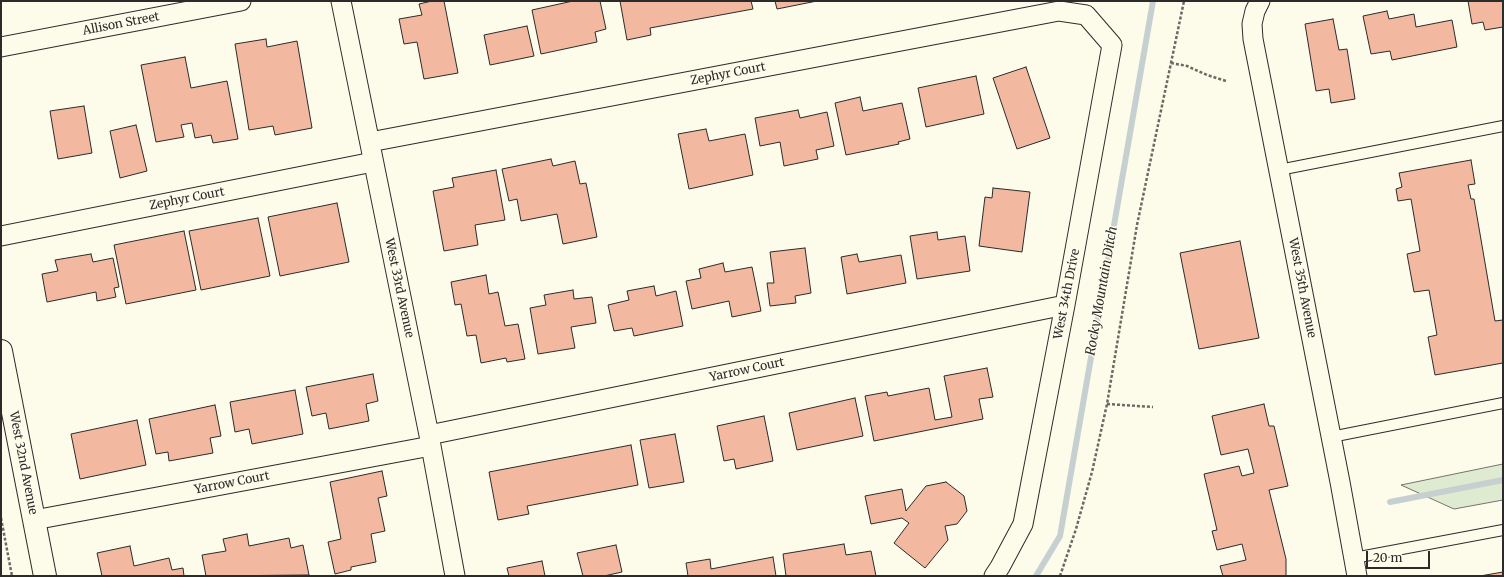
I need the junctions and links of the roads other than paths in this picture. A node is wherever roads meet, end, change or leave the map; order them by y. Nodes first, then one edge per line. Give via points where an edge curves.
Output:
1 (241, 1) edge
2 (341, 1) edge
3 (1260, 1) edge
4 (1086, 15) joint
5 (1, 48) edge
6 (1503, 126) edge
7 (370, 142) junction
8 (373, 162) junction
9 (1279, 170) junction
10 (1, 236) edge
11 (1065, 304) junction
12 (1, 350) edge
13 (1503, 403) edge
14 (1331, 437) junction
15 (430, 440) junction
16 (34, 520) junction
17 (1503, 530) edge
18 (1355, 567) edge
19 (45, 576) edge
20 (455, 576) edge
21 (994, 576) edge

1 - 5 street, Allison Street
2 - 7 street, West 33rd Avenue
3 - 9 street, West 35th Avenue via 1252,24 1253,39
4 - 7 street, Zephyr Court via 1060,11
4 - 11 street, West 34th Drive via 1112,45
6 - 9 lane
7 - 8 street, West 33rd Avenue
8 - 10 street, Zephyr Court
8 - 15 street, West 33rd Avenue
9 - 14 street, West 35th Avenue
11 - 15 street, Yarrow Court
11 - 21 street, West 34th Drive via 1023,524
12 - 16 street, West 32nd Avenue
13 - 14 lane
14 - 18 street, West 35th Avenue
15 - 16 street, Yarrow Court
15 - 20 street, West 33rd Avenue
16 - 19 street, West 32nd Avenue
17 - 18 lane

